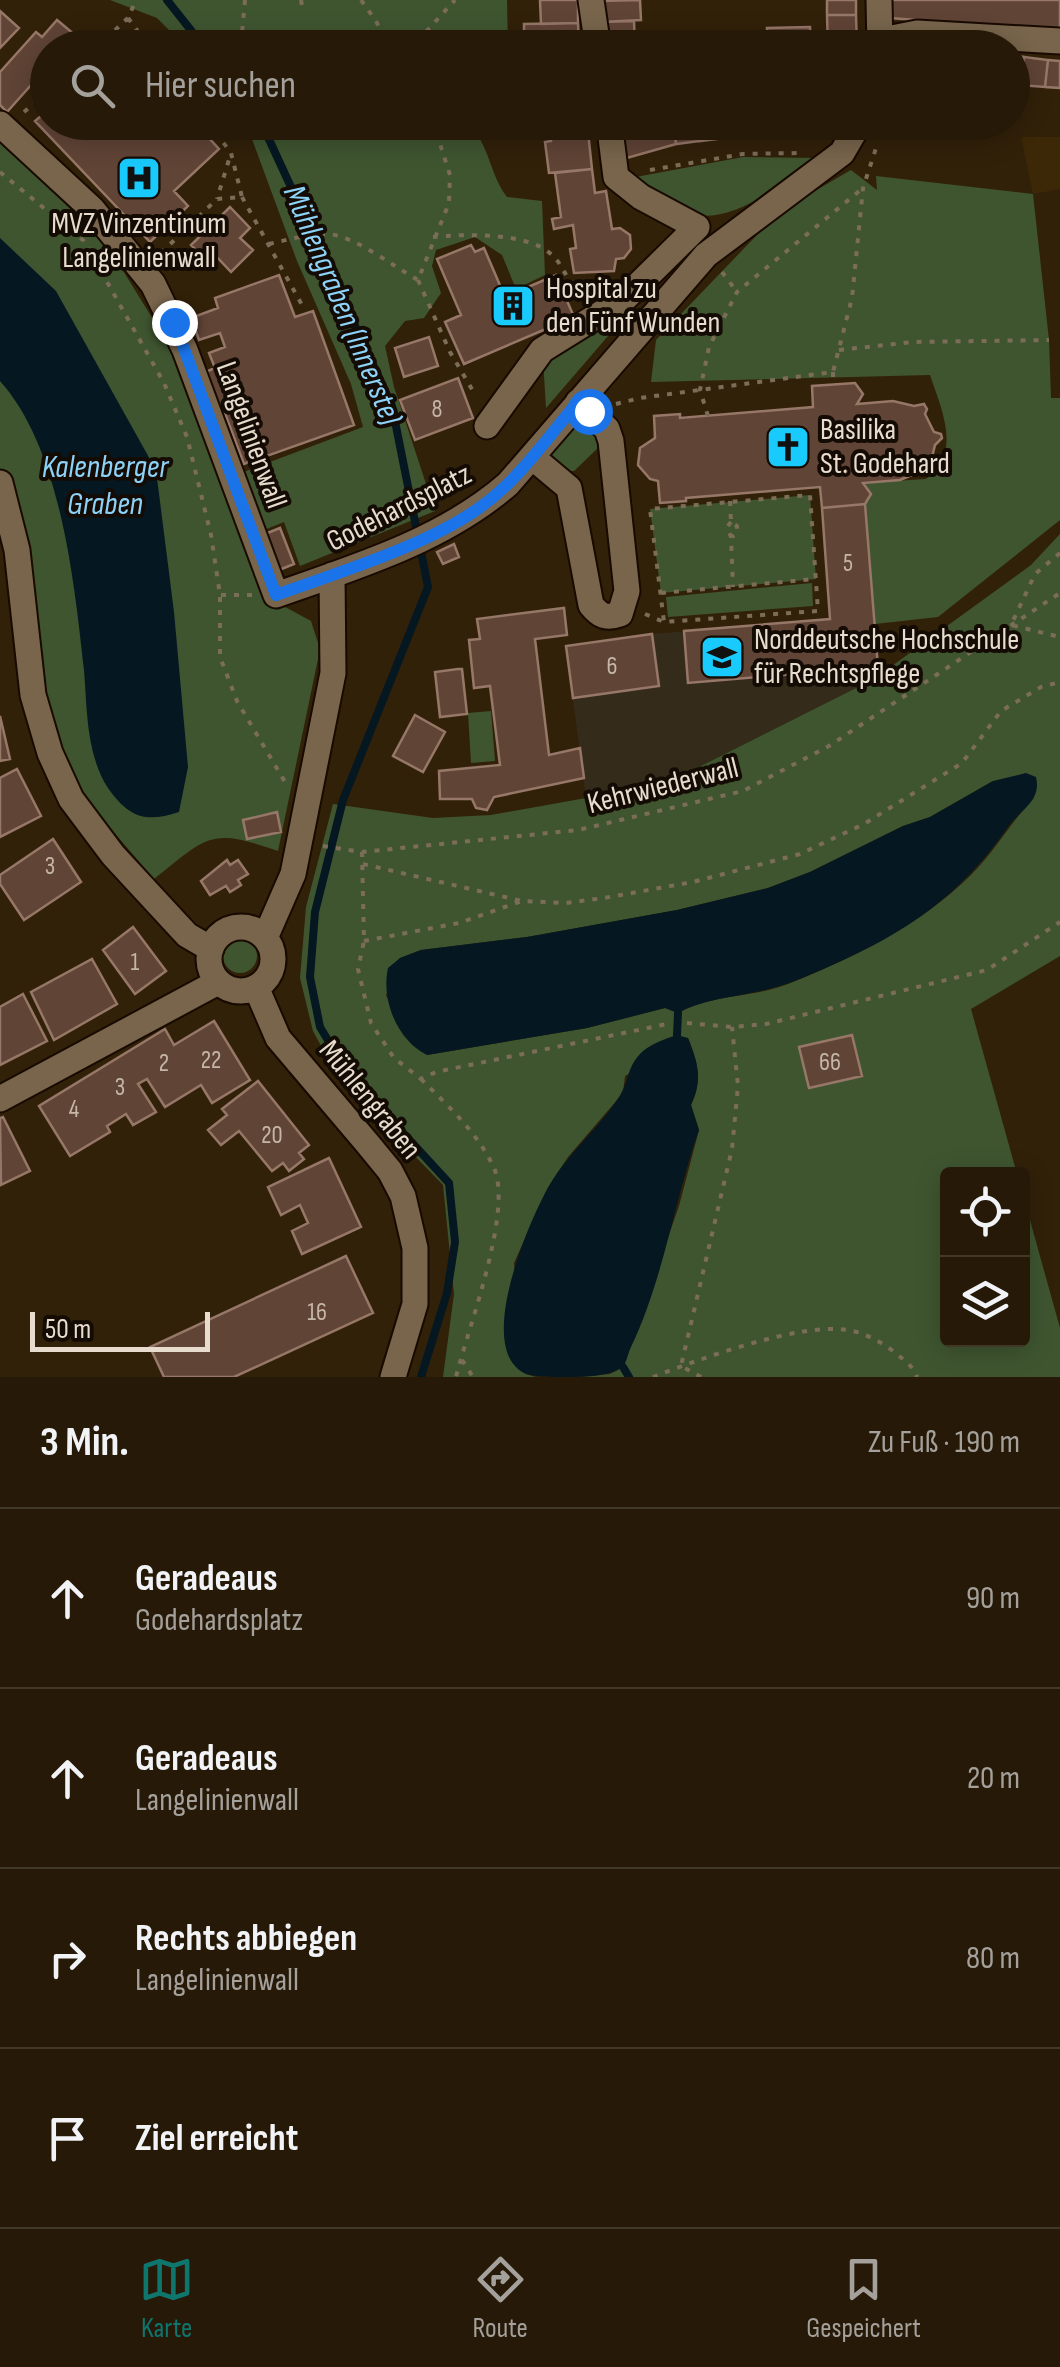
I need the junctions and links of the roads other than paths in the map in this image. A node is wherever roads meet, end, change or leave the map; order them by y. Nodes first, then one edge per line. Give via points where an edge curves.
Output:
1 (591, 0) edge
2 (879, 0) edge
3 (595, 30) edge
4 (880, 30) edge
5 (1030, 39) edge
6 (1060, 41) edge
7 (3, 126) edge
8 (611, 140) edge
9 (858, 140) edge
10 (698, 227) junction
11 (706, 256) junction
12 (578, 402) junction
13 (487, 426) road end
14 (532, 457) junction
15 (0, 485) edge
16 (332, 575) junction
17 (264, 938) junction
18 (211, 949) junction
19 (218, 982) junction
20 (256, 987) junction
21 (0, 1099) edge
22 (393, 1377) edge

1 - 3 street
2 - 4 street
5 - 6 street
7 - 16 street, Langelinienwall via 74,190 144,270 186,350 276,595
8 - 10 street via 616,176
9 - 11 street, Godehardsplatz
10 - 11 street
10 - 13 street, Godehardsplatz via 624,299 542,350
11 - 12 street, Godehardsplatz
12 - 14 street, Godehardsplatz
12 - 14 street via 611,441 627,590 620,614 609,618 590,605 569,488
14 - 16 street, Godehardsplatz via 482,507
15 - 18 street via 17,550 33,695 71,800 187,935
16 - 17 street, Godehardsplatz via 333,672 292,874
17 - 18 street via 235,928
17 - 20 street via 272,964
18 - 19 street
19 - 20 street via 236,990
19 - 21 street
20 - 22 street, Mühlengraben via 278,1038 390,1171 403,1196 415,1248 415,1304

